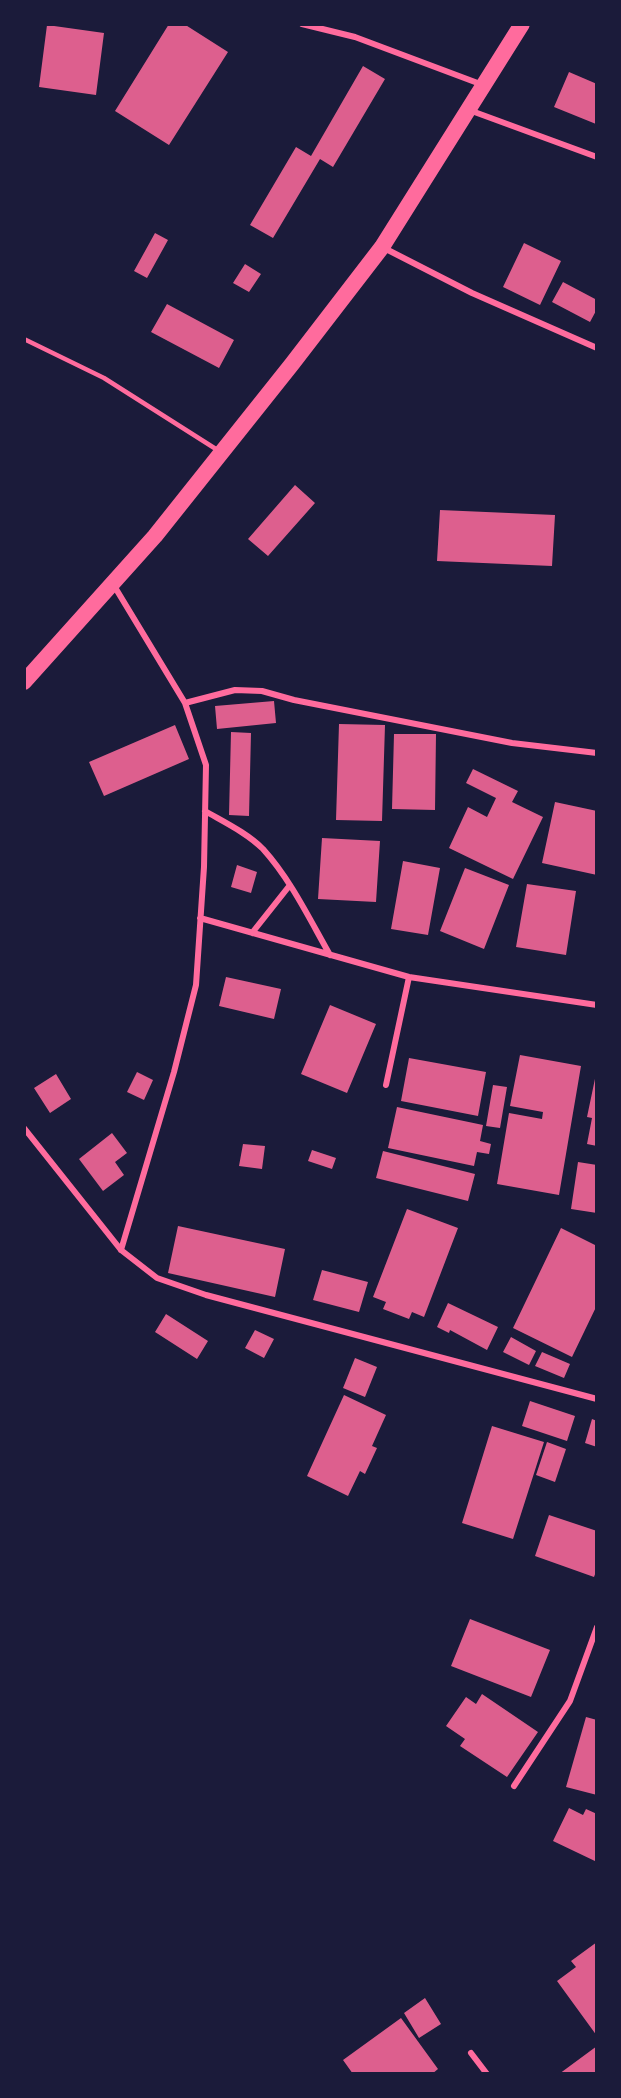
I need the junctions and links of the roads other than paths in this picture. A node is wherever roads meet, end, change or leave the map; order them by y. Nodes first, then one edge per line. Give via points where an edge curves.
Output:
1 (302, 24) edge
2 (522, 24) edge
3 (483, 85) junction
4 (468, 110) junction
5 (597, 157) edge
6 (382, 247) junction
7 (24, 339) edge
8 (597, 348) edge
9 (221, 452) junction
10 (113, 583) junction
11 (24, 682) edge
12 (185, 703) junction
13 (597, 753) edge
14 (205, 811) junction
15 (290, 885) junction
16 (200, 918) junction
17 (252, 933) junction
18 (331, 956) junction
19 (410, 977) junction
20 (597, 1005) edge
21 (386, 1085) dead end
22 (24, 1128) edge
23 (121, 1250) junction
24 (597, 1399) edge
25 (597, 1627) edge
26 (514, 1786) dead end
27 (471, 2053) dead end
28 (487, 2074) edge

1 - 3 street via 355,37
2 - 3 highway
3 - 4 highway
4 - 5 street
4 - 6 highway
6 - 8 street via 472,293
6 - 9 highway
7 - 9 lane via 104,378
9 - 10 highway
10 - 11 highway
10 - 12 street
12 - 13 street via 235,690 262,691 512,743
12 - 14 street via 206,765
14 - 15 street via 262,849
14 - 16 street
15 - 17 street
15 - 18 street
16 - 17 street
16 - 23 street via 196,985
17 - 18 street
18 - 19 street
19 - 20 street
19 - 21 street
22 - 23 street
23 - 24 street via 157,1278 206,1295
25 - 26 street via 570,1701
27 - 28 street

